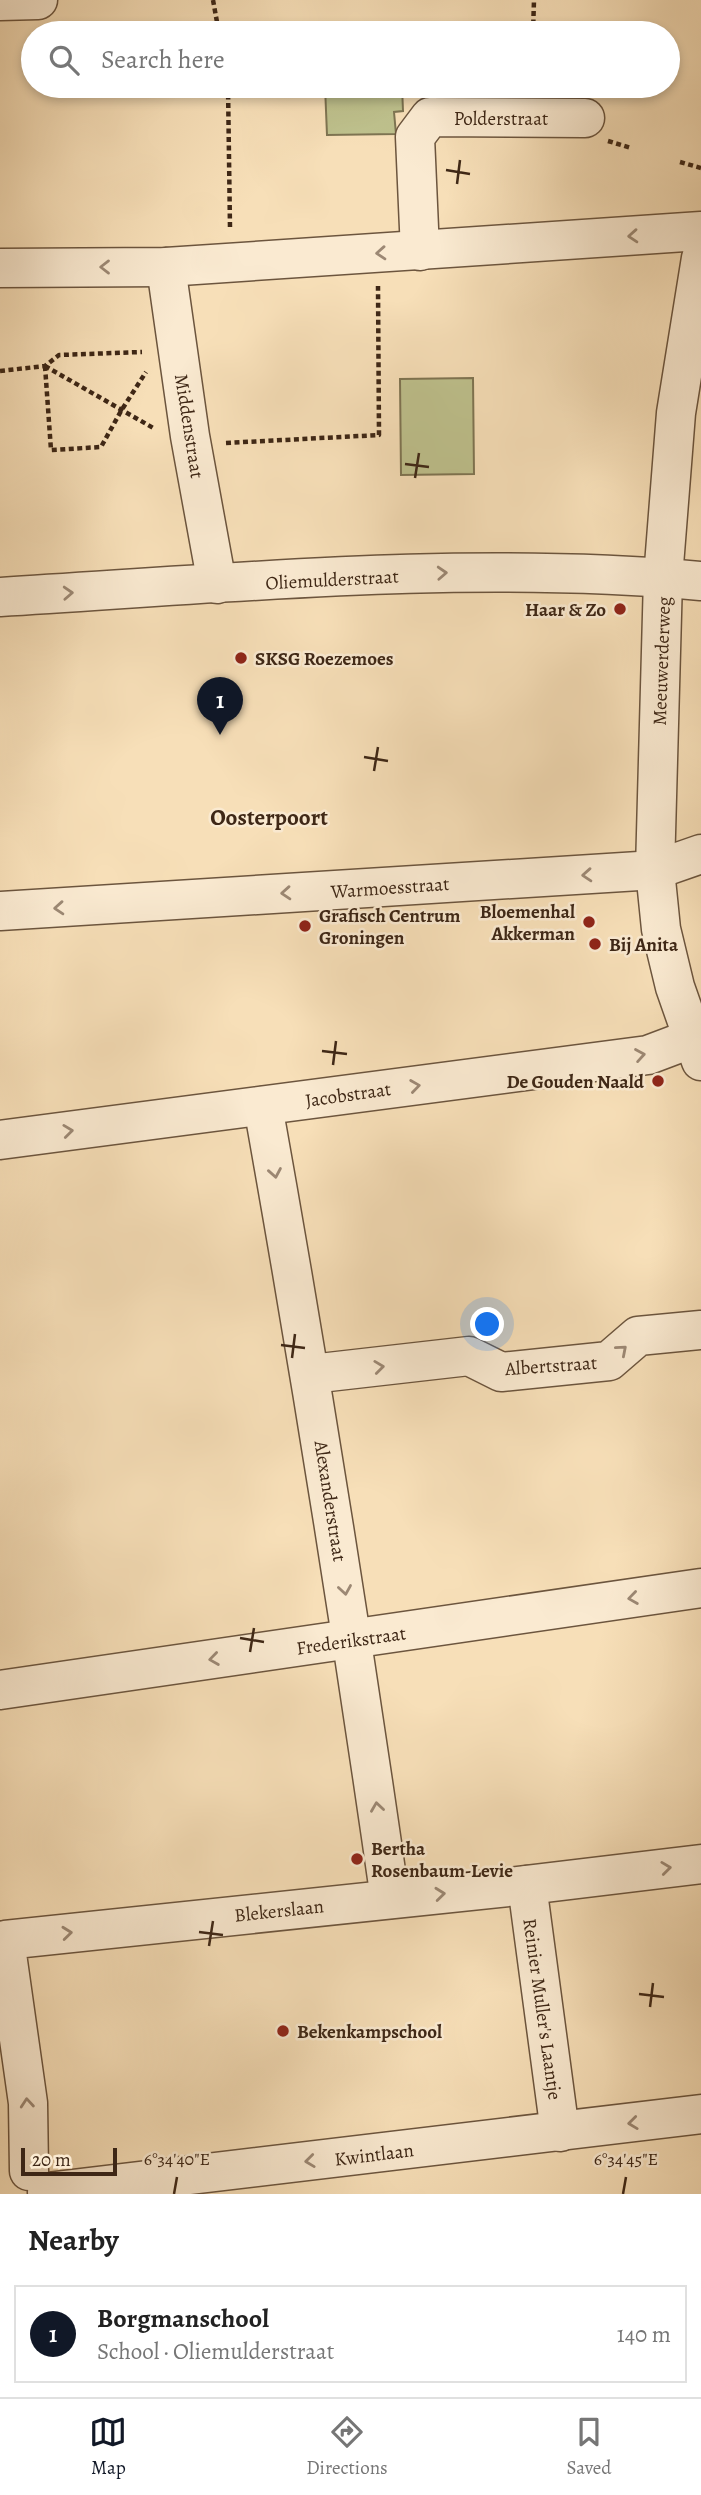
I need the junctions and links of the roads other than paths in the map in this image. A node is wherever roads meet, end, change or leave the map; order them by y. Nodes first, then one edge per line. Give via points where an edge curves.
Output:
1 (38, 0) edge
2 (0, 1) edge
3 (585, 118) dead end
4 (701, 231) edge
5 (420, 251) junction
6 (701, 258) edge
7 (166, 267) junction
8 (0, 268) edge
9 (689, 406) edge
10 (663, 578) junction
11 (701, 581) edge
12 (217, 584) junction
13 (0, 597) edge
14 (701, 854) edge
15 (655, 870) junction
16 (0, 911) edge
17 (698, 1045) edge
18 (263, 1106) junction
19 (0, 1140) edge
20 (701, 1329) edge
21 (311, 1374) junction
22 (701, 1588) edge
23 (353, 1639) junction
24 (0, 1690) edge
25 (701, 1864) edge
26 (527, 1885) junction
27 (390, 1899) junction
28 (701, 2114) edge
29 (560, 2133) junction
30 (0, 2143) edge
31 (41, 2186) edge

1 - 2 street
3 - 5 street, Polderstraat via 430,117 415,137
4 -> 5 street
5 -> 7 street
6 - 9 street, Meeuwerderweg
7 -> 8 street
7 - 12 street, Middenstraat via 169,350
9 - 10 street, Meeuwerderweg
10 - 11 street, Oliemulderstraat
12 -> 10 street, Oliemulderstraat via 464,572
10 - 15 street, Meeuwerderweg
13 -> 12 street, Oliemulderstraat
14 - 15 street, Warmoesstraat
15 -> 16 street, Warmoesstraat
15 - 17 street, Meeuwerderweg via 661,929
18 -> 17 street, Jacobstraat
19 -> 18 street, Jacobstraat
18 -> 21 street, Alexanderstraat
21 -> 20 street, Albertstraat via 469,1356 501,1372 609,1361 638,1336
21 -> 23 street, Alexanderstraat
22 -> 23 street, Frederikstraat
23 -> 24 street, Frederikstraat
27 -> 23 street, Alexanderstraat
26 -> 25 street, Blekerslaan
27 -> 26 street, Blekerslaan
26 - 29 street, Reinier Muller's Laantje
31 -> 27 street, Blekerslaan via 5,1940
28 -> 29 street, Kwintlaan
29 -> 31 street, Kwintlaan
30 - 31 street

